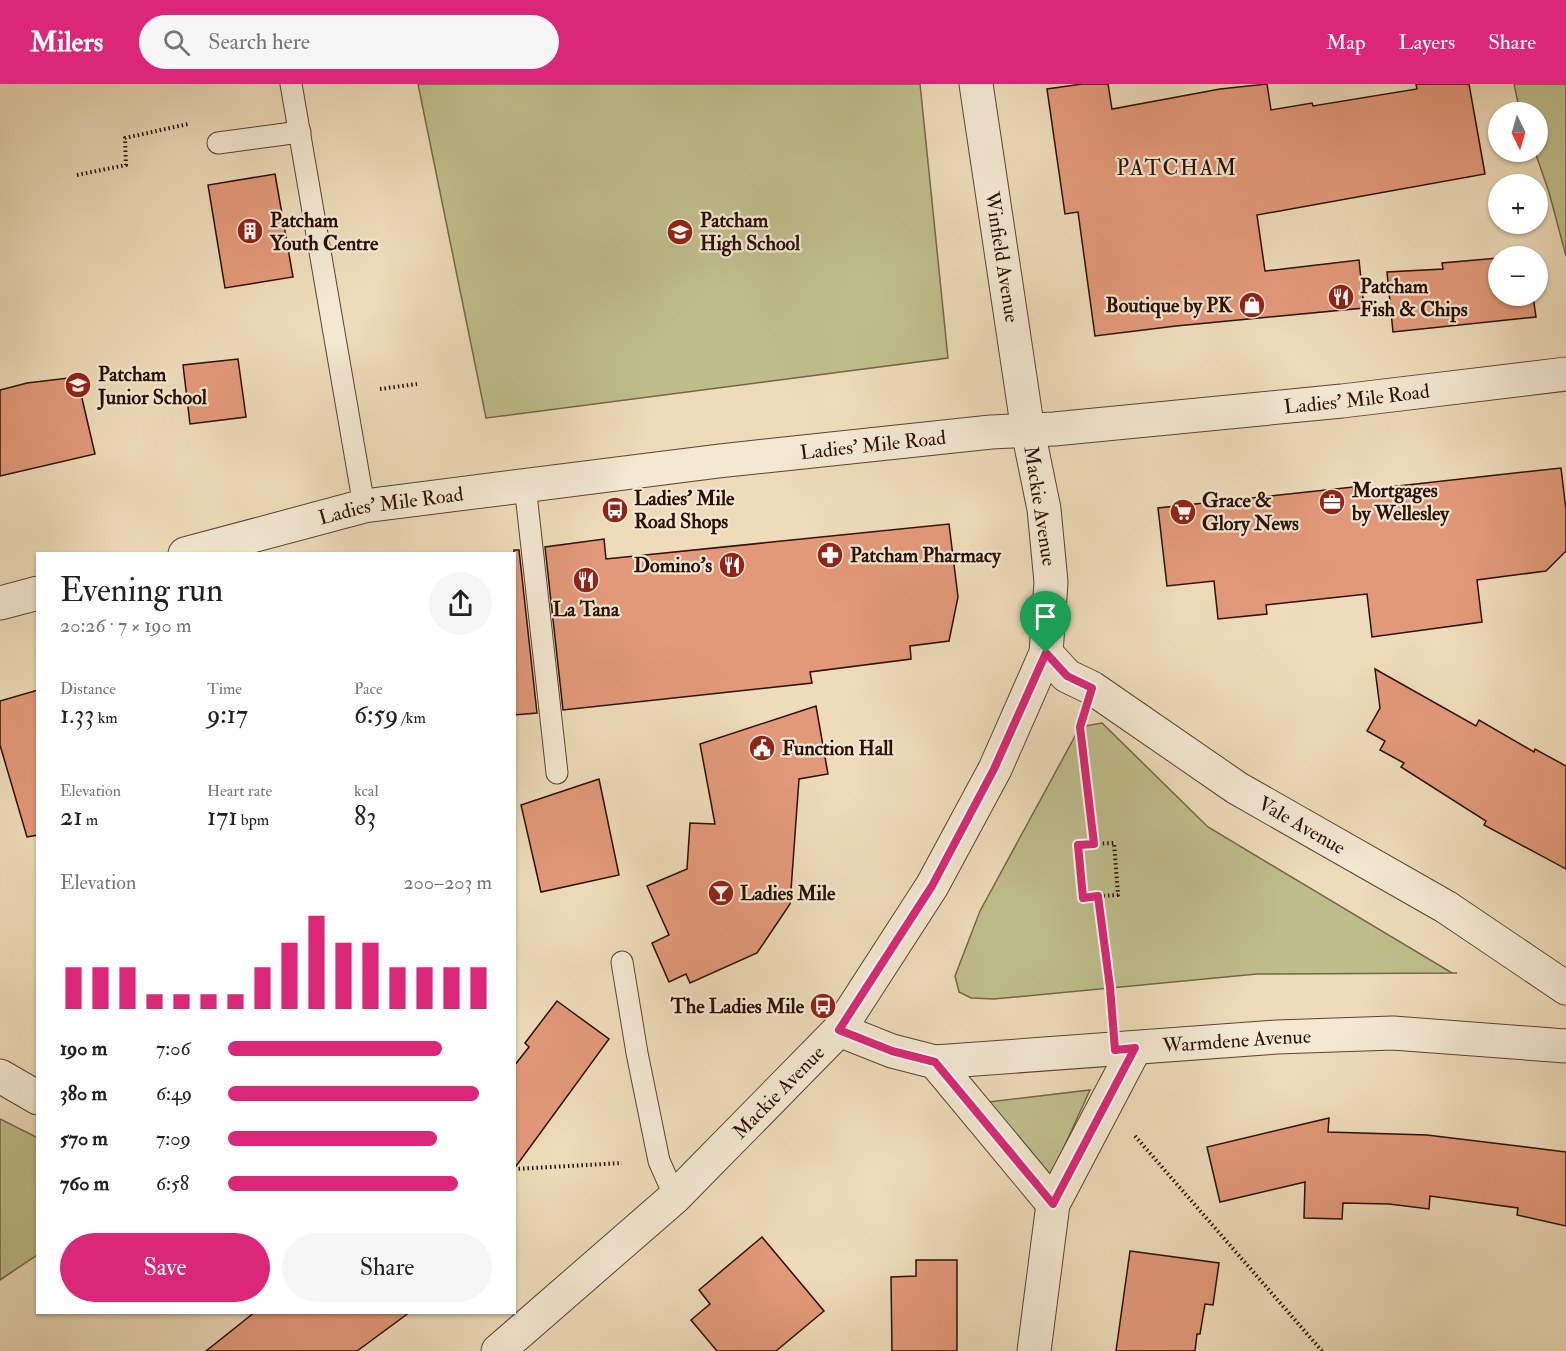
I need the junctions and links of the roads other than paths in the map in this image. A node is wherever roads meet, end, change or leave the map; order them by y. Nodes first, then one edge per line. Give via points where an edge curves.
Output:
1 (291, 84) edge
2 (976, 84) edge
3 (300, 132) junction
4 (218, 143) dead end
5 (1566, 374) edge
6 (1028, 431) junction
7 (525, 485) junction
8 (364, 506) junction
9 (192, 552) edge
10 (36, 594) edge
11 (0, 603) edge
12 (1046, 653) junction
13 (557, 773) dead end
14 (622, 962) dead end
15 (1566, 988) edge
16 (839, 1030) junction
17 (1566, 1046) edge
18 (1125, 1049) junction
19 (935, 1062) junction
20 (0, 1076) edge
21 (36, 1097) edge
22 (675, 1197) junction
23 (1053, 1204) junction
24 (498, 1351) edge
25 (1034, 1351) edge

1 - 3 lane
2 - 6 street, Winfield Avenue
3 - 4 lane
3 - 8 lane
5 - 6 street, Ladies' Mile Road via 1342,401
6 - 7 street, Ladies' Mile Road
6 - 12 street, Mackie Avenue via 1044,509 1051,582
7 - 8 street, Ladies' Mile Road
7 - 13 lane
8 - 9 street, Ladies' Mile Road
10 - 11 street
12 - 15 street, Vale Avenue via 1067,676 1092,688 1237,788 1446,907
12 - 16 street, Mackie Avenue via 994,769 932,886
14 - 22 lane via 659,1161
16 - 19 street, Warmdene Avenue via 892,1051
16 - 22 street, Mackie Avenue
17 - 18 street, Warmdene Avenue via 1393,1033
18 - 19 street, Warmdene Avenue
18 - 23 street via 1106,1105
19 - 23 street
20 - 21 street
22 - 24 street, Mackie Avenue
23 - 25 street

